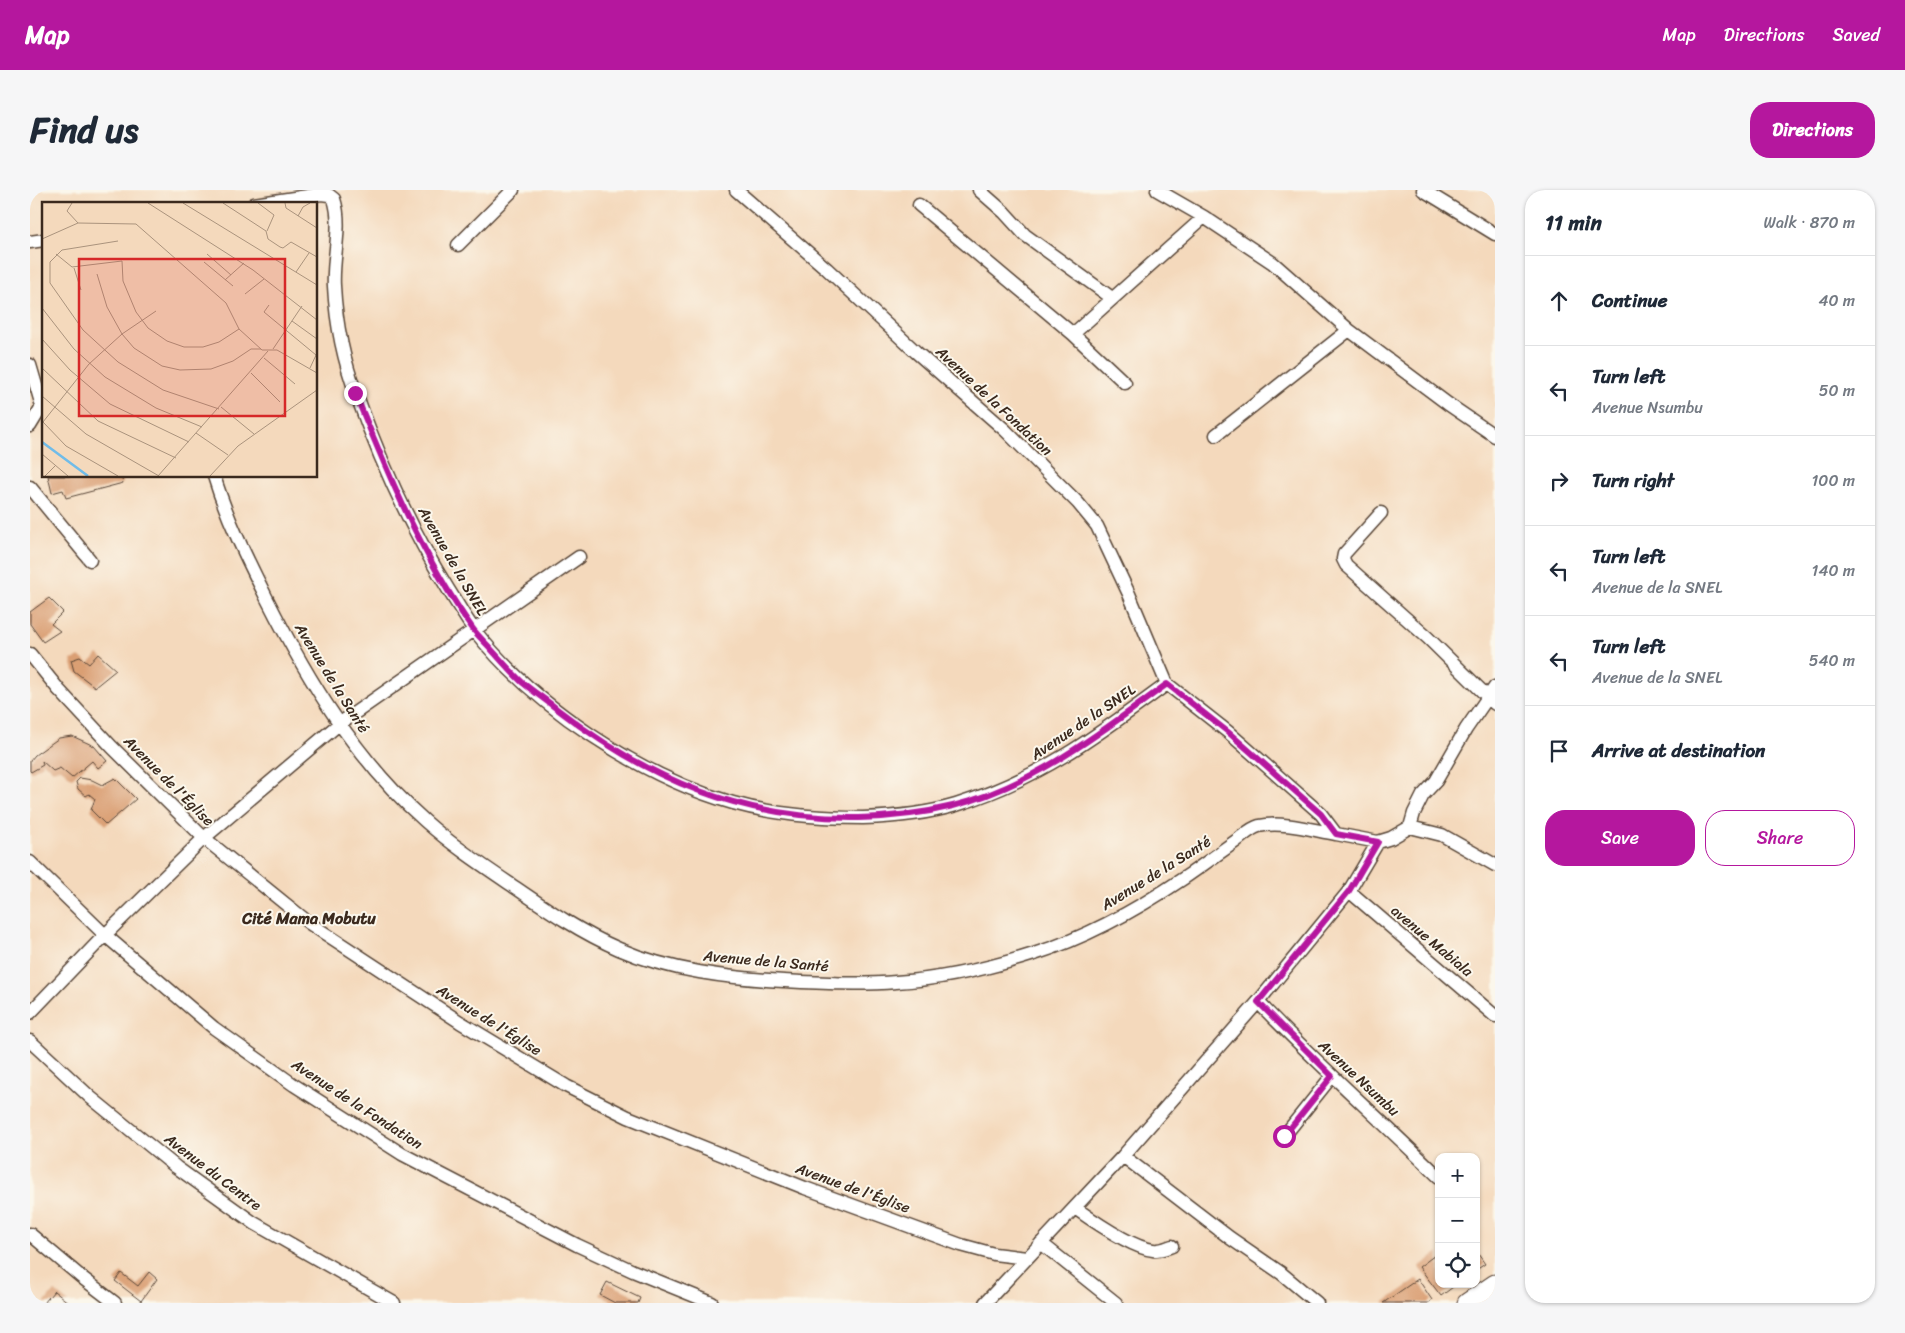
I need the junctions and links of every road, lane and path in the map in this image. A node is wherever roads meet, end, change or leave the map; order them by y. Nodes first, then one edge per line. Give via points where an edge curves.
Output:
1 (513, 190) edge
2 (736, 190) edge
3 (979, 190) edge
4 (1157, 190) edge
5 (1423, 190) edge
6 (267, 202) edge
7 (919, 205) dead end
8 (1204, 217) junction
9 (1495, 234) edge
10 (458, 245) dead end
11 (1112, 298) junction
12 (1349, 330) junction
13 (1072, 334) junction
14 (30, 365) edge
15 (1125, 383) dead end
16 (42, 401) edge
17 (42, 406) edge
18 (30, 426) edge
19 (1216, 435) dead end
20 (1495, 436) edge
21 (215, 478) edge
22 (30, 487) edge
23 (1381, 513) dead end
24 (579, 557) dead end
25 (90, 560) dead end
26 (474, 630) junction
27 (30, 654) edge
28 (1167, 684) junction
29 (1492, 696) edge
30 (339, 724) junction
31 (1410, 827) junction
32 (1336, 834) junction
33 (204, 838) junction
34 (1378, 842) junction
35 (30, 862) edge
36 (1495, 865) edge
37 (1349, 891) junction
38 (105, 935) junction
39 (1258, 1002) junction
40 (30, 1013) edge
41 (1495, 1016) edge
42 (30, 1041) edge
43 (1332, 1076) junction
44 (1284, 1136) dead end
45 (1123, 1156) junction
46 (1435, 1173) edge
47 (1075, 1208) junction
48 (30, 1234) edge
49 (1040, 1244) junction
50 (1172, 1246) dead end
51 (1027, 1258) junction
52 (1495, 1284) edge
53 (1471, 1302) edge
54 (115, 1303) edge
55 (394, 1303) edge
56 (712, 1303) edge
57 (985, 1303) edge
58 (1116, 1303) edge
59 (1317, 1303) edge

1 - 10 street
2 - 28 street, Avenue de la Fondation via 1005,430 1078,503 1097,526
3 - 11 street via 1025,235
4 - 8 street
5 - 9 street
6 - 26 street, Avenue de la SNEL via 321,194 334,199 337,218 334,285 341,341 355,393 403,506 435,567
7 - 13 street
8 - 11 street
8 - 12 street via 1273,263
11 - 13 street
12 - 19 street
12 - 20 street
13 - 15 street
14 - 16 street
17 - 18 street
21 - 30 street, Avenue de la Santé via 232,526 294,652
22 - 25 street
23 - 29 street via 1344,554 1346,565
24 - 26 street
26 - 28 street, Avenue de la SNEL via 529,688 589,734 656,773 732,803 780,813 832,818 911,815 954,806 1006,787 1057,762
26 - 30 street
27 - 33 street, Avenue de l'Église via 112,747
28 - 32 street via 1228,732 1321,814
29 - 31 street via 1423,795
30 - 32 street, Avenue de la Santé via 385,782 426,822 477,862 557,916 618,949 690,971 749,979 898,982 971,972 1038,953 1091,932 1186,877 1255,827 1295,827
30 - 33 street
31 - 34 street
31 - 36 street via 1442,835
32 - 34 street
33 - 38 street
33 - 51 street, Avenue de l'Église via 308,923 460,1022 566,1086 628,1117 805,1188 962,1245 994,1254
34 - 37 street
35 - 38 street, Avenue de la Fondation
37 - 39 street
37 - 41 street, avenue Mabiala
38 - 40 street
38 - 56 street, Avenue de la Fondation via 214,1028 402,1154 577,1245
39 - 43 street, Avenue Nsumbu
39 - 45 street
42 - 55 street, Avenue du Centre via 90,1097 254,1223
43 - 44 street
43 - 46 street, Avenue Nsumbu
45 - 47 street
45 - 59 street via 1230,1238 1281,1272
47 - 49 street
47 - 50 street via 1146,1249
48 - 54 street
49 - 51 street
49 - 58 street
51 - 57 street
52 - 53 highway

